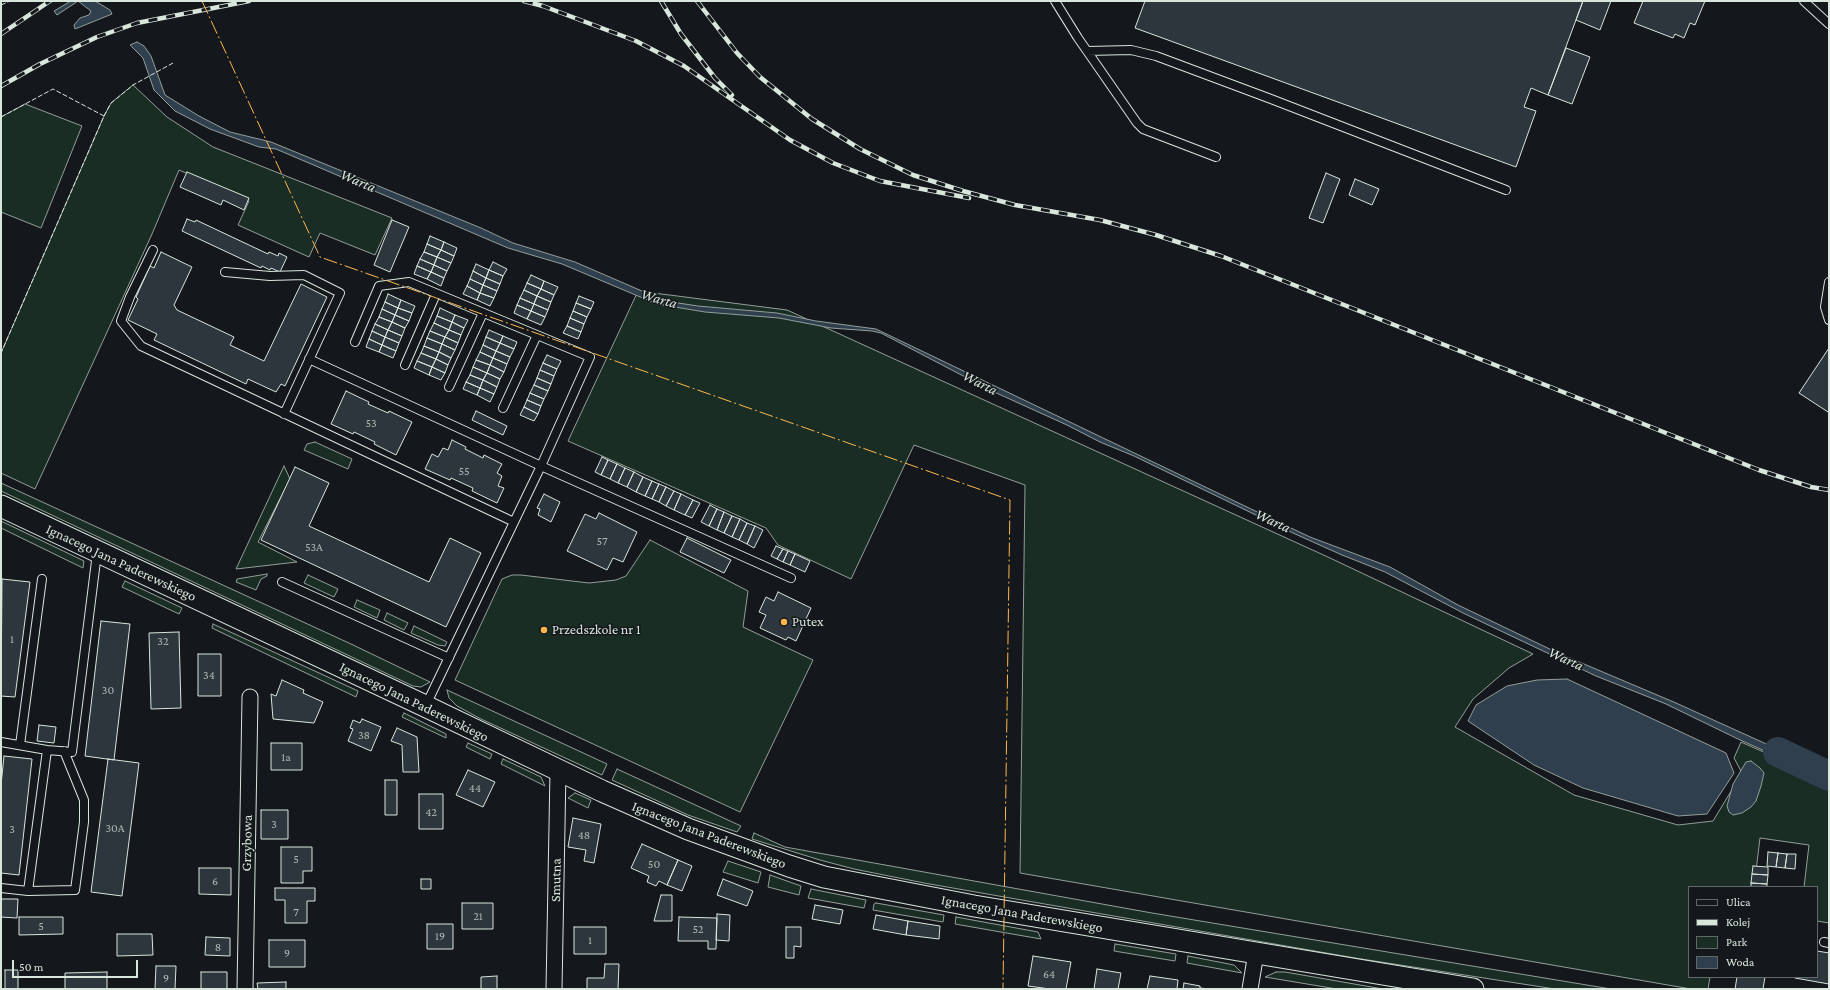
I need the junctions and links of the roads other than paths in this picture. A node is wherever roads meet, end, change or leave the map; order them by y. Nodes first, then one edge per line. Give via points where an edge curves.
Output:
1 (1055, 1) edge
2 (1804, 1) edge
3 (1829, 24) edge
4 (1087, 51) junction
5 (1216, 157) dead end
6 (1506, 190) dead end
7 (154, 250) dead end
8 (225, 272) dead end
9 (1829, 282) edge
10 (436, 294) junction
11 (482, 313) junction
12 (1829, 320) edge
13 (537, 335) junction
14 (355, 342) dead end
15 (309, 359) junction
16 (405, 365) dead end
17 (449, 387) dead end
18 (503, 408) dead end
19 (284, 414) junction
20 (541, 466) junction
21 (1, 506) edge
22 (514, 522) junction
23 (97, 552) junction
24 (791, 578) dead end
25 (42, 579) dead end
26 (282, 582) dead end
27 (449, 658) junction
28 (250, 697) dead end
29 (425, 706) junction
30 (1, 742) edge
31 (20, 745) junction
32 (47, 750) junction
33 (64, 751) junction
34 (558, 771) junction
35 (1, 888) edge
36 (28, 891) junction
37 (1256, 953) junction
38 (244, 989) edge
39 (554, 989) edge
40 (1250, 989) edge
41 (1473, 989) edge

1 - 4 lane
2 - 3 lane
4 - 5 lane via 1143,129
4 - 6 lane via 1132,50 1156,56
7 - 19 lane via 121,321 141,346
8 - 15 lane via 270,276 304,275 340,293
9 - 12 lane via 1825,307
10 - 11 lane
10 - 14 lane via 408,282 379,286
10 - 16 lane
11 - 13 lane
11 - 17 lane
13 - 18 lane
13 - 20 lane via 590,357
15 - 19 lane
15 - 20 lane
19 - 22 lane
20 - 22 lane
20 - 24 lane
21 - 23 main road, Ignacego Jana Paderewskiego
22 - 27 lane
23 - 29 main road, Ignacego Jana Paderewskiego
23 - 33 lane via 72,752
25 - 31 lane
26 - 27 lane
27 - 29 lane
28 - 38 street, Grzybowa
29 - 34 main road, Ignacego Jana Paderewskiego
30 - 31 lane
31 - 32 lane
32 - 33 lane
32 - 36 lane
33 - 36 lane via 84,800 84,822 74,890
34 - 37 main road, Ignacego Jana Paderewskiego via 738,849 824,877 974,906
34 - 39 street, Smutna
35 - 36 lane
37 - 40 street
37 - 41 main road, Ignacego Jana Paderewskiego

